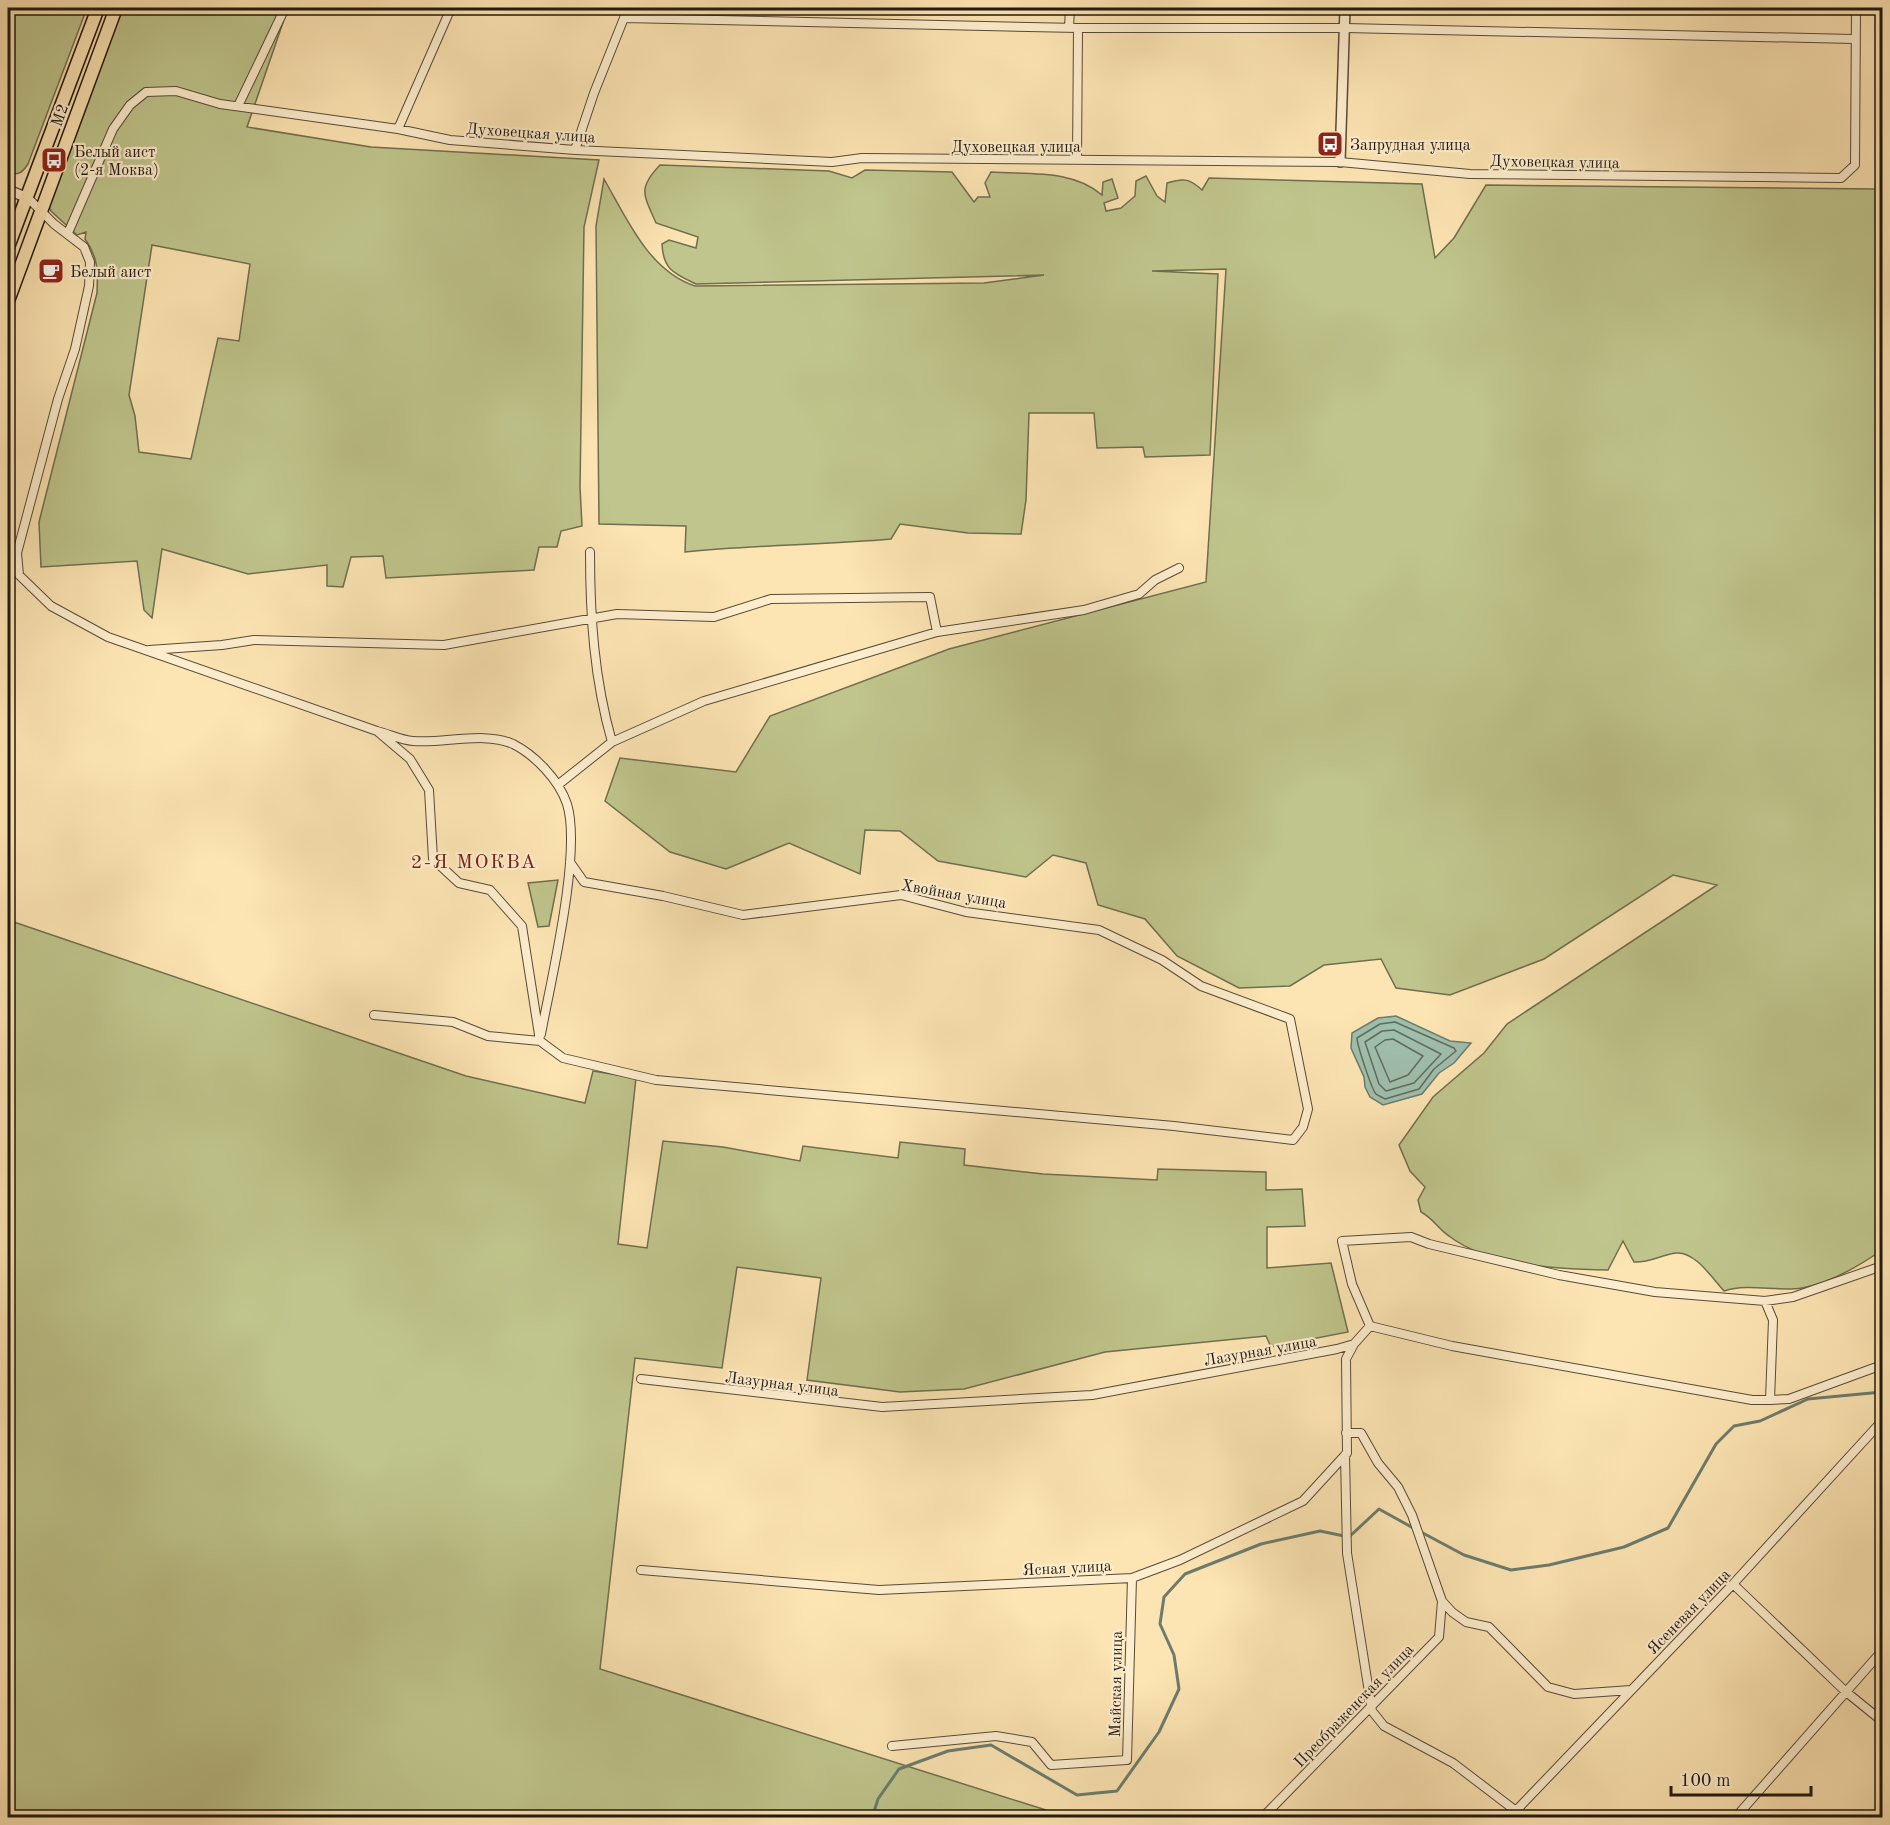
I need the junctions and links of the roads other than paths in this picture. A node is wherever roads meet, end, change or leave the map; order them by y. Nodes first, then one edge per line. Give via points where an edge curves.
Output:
1 (98, 8) edge
2 (116, 8) edge
3 (285, 8) edge
4 (451, 8) edge
5 (628, 8) edge
6 (1070, 8) edge
7 (1345, 8) edge
8 (1856, 8) edge
9 (624, 18) junction
10 (1069, 28) junction
11 (1078, 28) junction
12 (1345, 28) junction
13 (1854, 39) junction
14 (238, 106) junction
15 (398, 129) junction
16 (575, 150) junction
17 (1077, 160) junction
18 (1340, 162) junction
19 (8, 189) edge
20 (28, 198) junction
21 (41, 210) junction
22 (68, 233) junction
23 (8, 247) edge
24 (8, 300) edge
25 (590, 552) dead end
26 (1179, 568) dead end
27 (590, 619) junction
28 (937, 632) junction
29 (144, 650) junction
30 (377, 731) junction
31 (612, 742) junction
32 (559, 784) junction
33 (570, 862) junction
34 (374, 1015) dead end
35 (540, 1041) junction
36 (1882, 1266) edge
37 (1765, 1301) junction
38 (1371, 1326) junction
39 (1354, 1344) junction
40 (1882, 1365) edge
41 (641, 1379) dead end
42 (1770, 1400) junction
43 (1882, 1421) edge
44 (1346, 1433) junction
45 (1345, 1455) junction
46 (641, 1570) dead end
47 (1132, 1578) junction
48 (1733, 1584) junction
49 (1442, 1601) junction
50 (1882, 1651) edge
51 (1631, 1690) junction
52 (1845, 1691) junction
53 (1371, 1706) junction
54 (1882, 1721) edge
55 (892, 1746) dead end
56 (1516, 1811) junction
57 (1262, 1818) edge
58 (1509, 1818) edge
59 (1735, 1818) edge

1 - 20 highway
2 - 21 highway, М2
3 - 14 street
4 - 15 street
5 - 9 street
6 - 10 street
7 - 12 street
8 - 13 street
9 - 10 street
9 - 16 street
10 - 11 street
11 - 12 street
11 - 17 street
12 - 13 street
12 - 18 street
13 - 18 street, Духовецкая улица via 1855,165 1841,178 1470,174
14 - 15 street, Духовецкая улица
14 - 22 street, Духовецкая улица via 176,91 146,92 130,105 113,129
15 - 16 street, Духовецкая улица via 450,140
16 - 17 street, Духовецкая улица via 832,162 861,158
17 - 18 street, Духовецкая улица
19 - 20 street
20 - 21 street
20 - 23 highway
21 - 22 street
21 - 24 highway, М2
22 - 29 street via 84,247 90,261 89,286 17,553 19,575 51,606 108,637
25 - 27 street
26 - 28 street via 1155,580 1139,594 1084,610
27 - 28 street via 617,614 714,618 771,599 930,597
27 - 29 street via 444,645 254,640
27 - 31 street
28 - 31 street via 704,701
29 - 30 street
30 - 32 street via 412,741 483,739 512,744
30 - 35 street via 410,759 429,790 433,859 459,883 490,890 522,927
31 - 32 street
32 - 33 street via 571,820
33 - 35 street
33 - 35 street, Хвойная улица via 584,882 743,915 901,895 966,912 1099,930 1162,960 1201,986 1290,1019 1308,1110 1303,1127 1293,1140 656,1080 563,1058
34 - 35 street via 453,1022 488,1036
36 - 37 street via 1794,1297
37 - 38 street via 1655,1292 1559,1275 1411,1237 1342,1242 1352,1284
37 - 42 street via 1773,1320
38 - 39 street
38 - 42 street via 1579,1370
39 - 41 street, Лазурная улица via 1092,1395 882,1407
39 - 44 street via 1346,1359
40 - 42 street via 1789,1400
43 - 48 street, Ясеневая улица
44 - 45 street
44 - 49 street via 1361,1433 1398,1487
45 - 47 street, Ясная улица via 1303,1501 1180,1560
45 - 53 street via 1347,1553
46 - 47 street, Ясная улица via 879,1590
47 - 55 street, Майская улица via 1127,1760 1051,1765 1032,1742 996,1736
48 - 51 street, Ясеневая улица
48 - 52 street
49 - 51 street via 1466,1622 1489,1628 1548,1687 1574,1694
49 - 53 street, Преображенская улица via 1439,1637
50 - 52 street
51 - 56 street, Ясеневая улица
52 - 54 street
52 - 59 street
53 - 56 street via 1384,1726 1452,1763
53 - 57 street, Преображенская улица
56 - 58 street, Ясеневая улица

